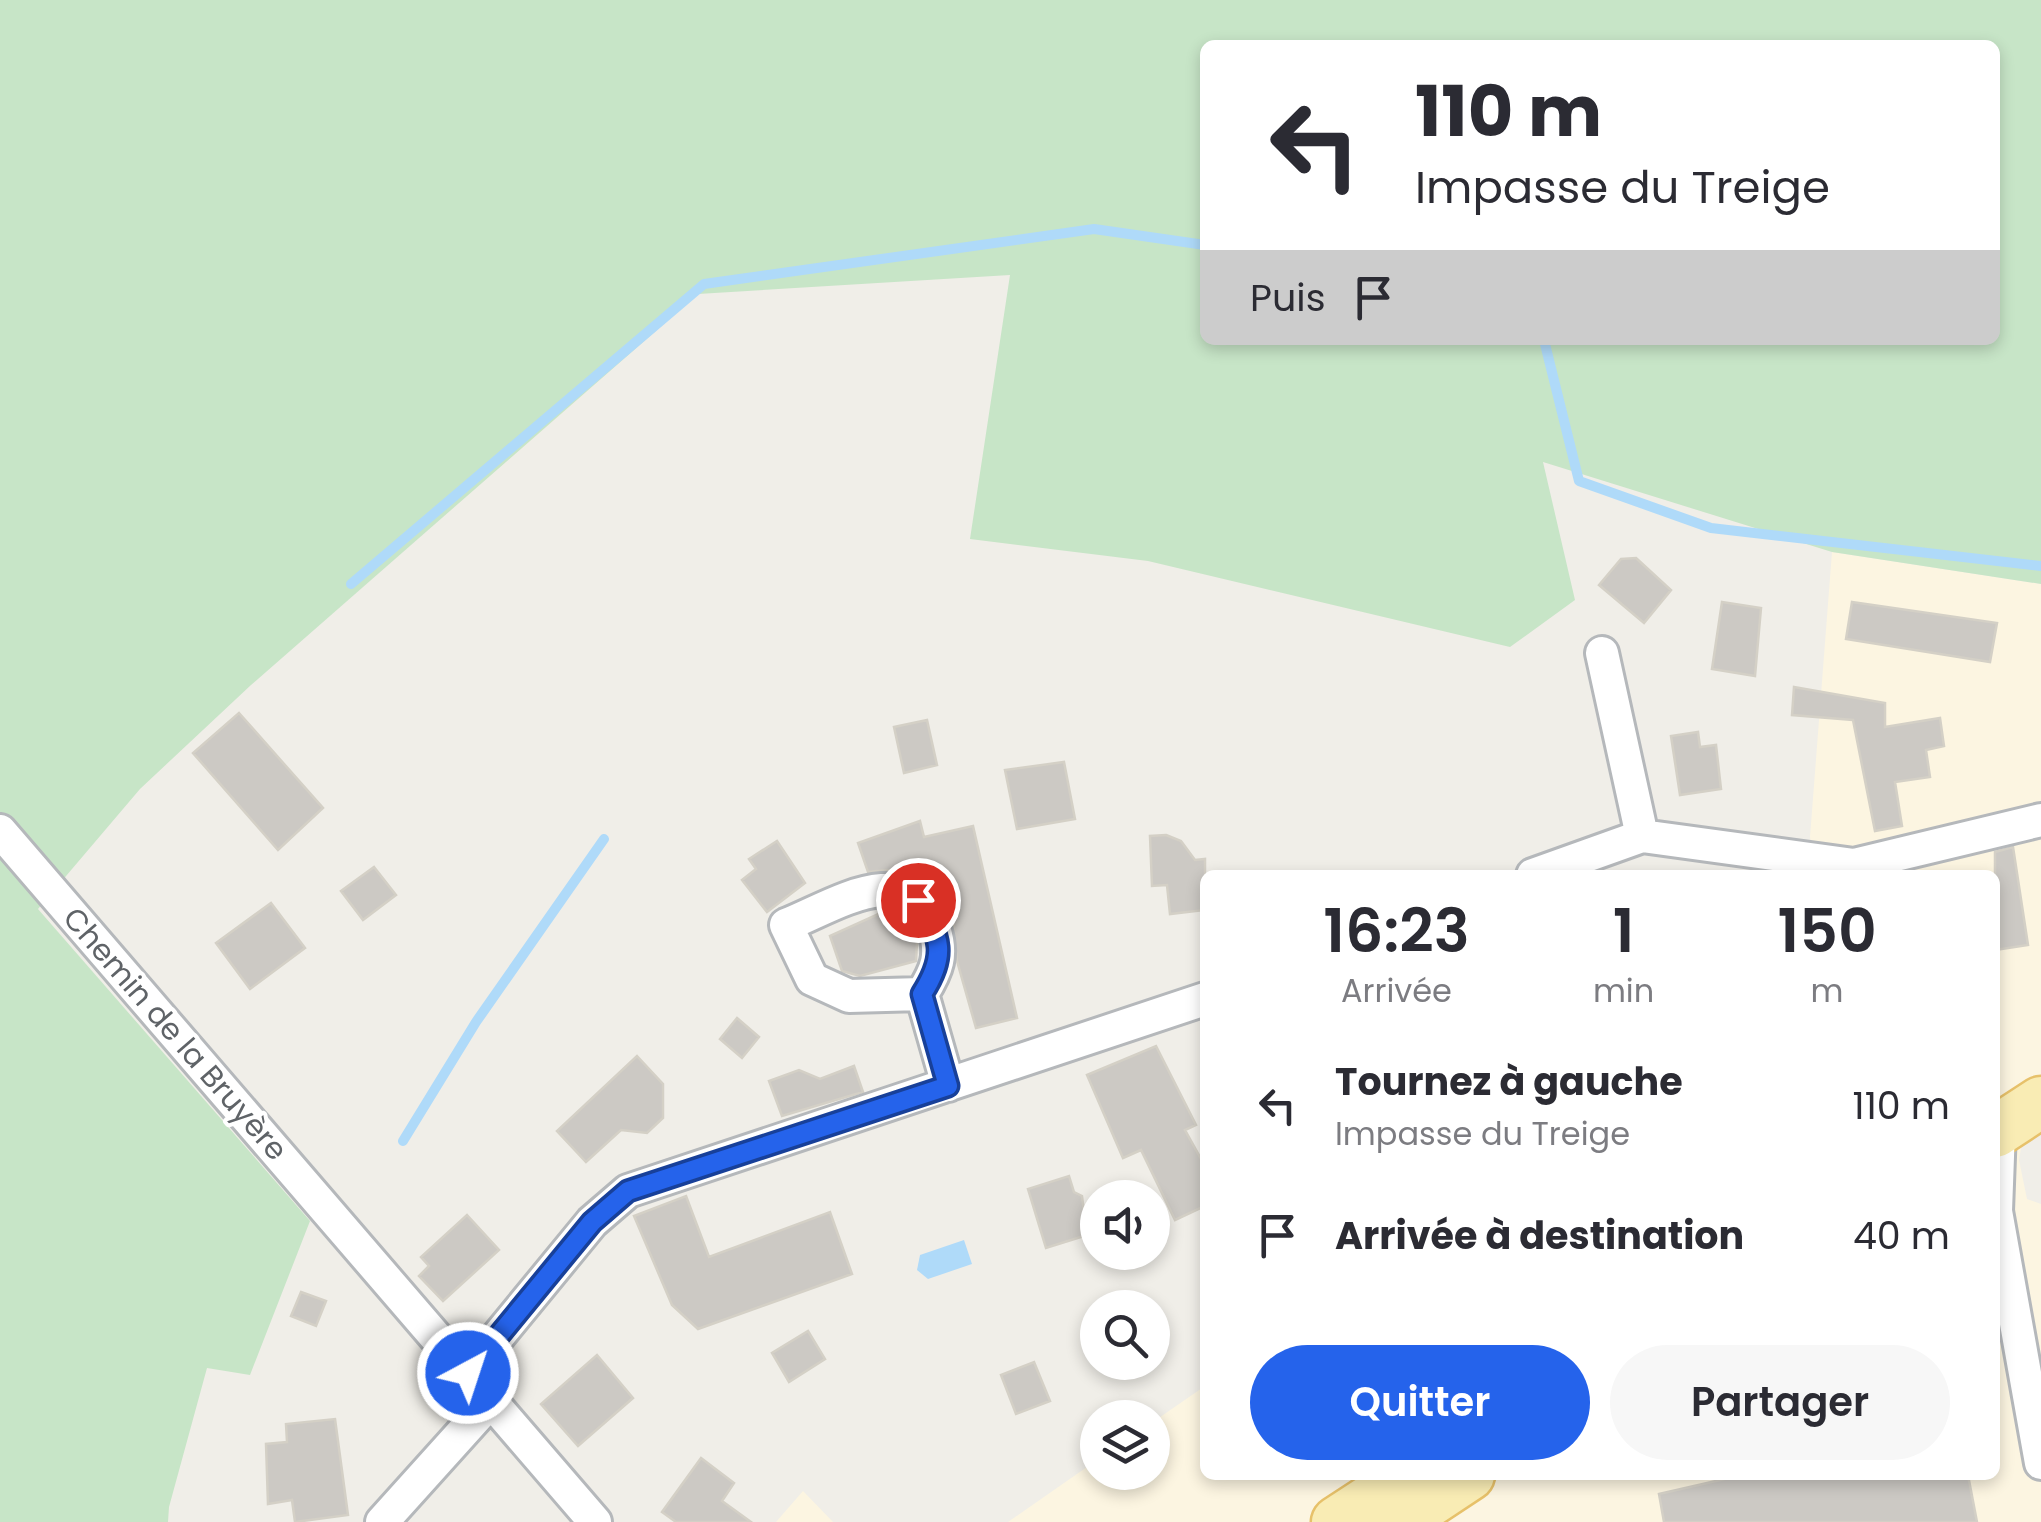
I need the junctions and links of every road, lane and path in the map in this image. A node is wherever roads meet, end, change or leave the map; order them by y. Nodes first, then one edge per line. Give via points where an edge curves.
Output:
1 (1602, 653) dead end
2 (2041, 820) edge
3 (0, 831) edge
4 (1642, 836) junction
5 (1547, 870) edge
6 (922, 994) junction
7 (1200, 1000) edge
8 (2041, 1067) edge
9 (948, 1086) junction
10 (2041, 1102) edge
11 (2000, 1114) edge
12 (2000, 1117) edge
13 (2000, 1238) edge
14 (468, 1373) junction
15 (490, 1402) junction
16 (2041, 1462) edge
17 (1401, 1480) edge
18 (1462, 1480) edge
19 (382, 1522) edge
20 (594, 1522) edge
21 (1337, 1522) edge
22 (1398, 1522) edge

1 - 4 street
2 - 4 street via 1854,864
3 - 14 street, Chemin de la Bruyère
4 - 5 street
6 - 6 street via 940,952 918,900 896,887 786,926 812,978 849,996
6 - 9 street
7 - 9 street
8 - 11 main road
9 - 14 street via 628,1191 592,1222
10 - 12 main road
13 - 16 street
14 - 15 street, Chemin de la Bruyère
15 - 19 street
15 - 20 street, Chemin de la Bruyère
17 - 21 main road
18 - 22 main road

